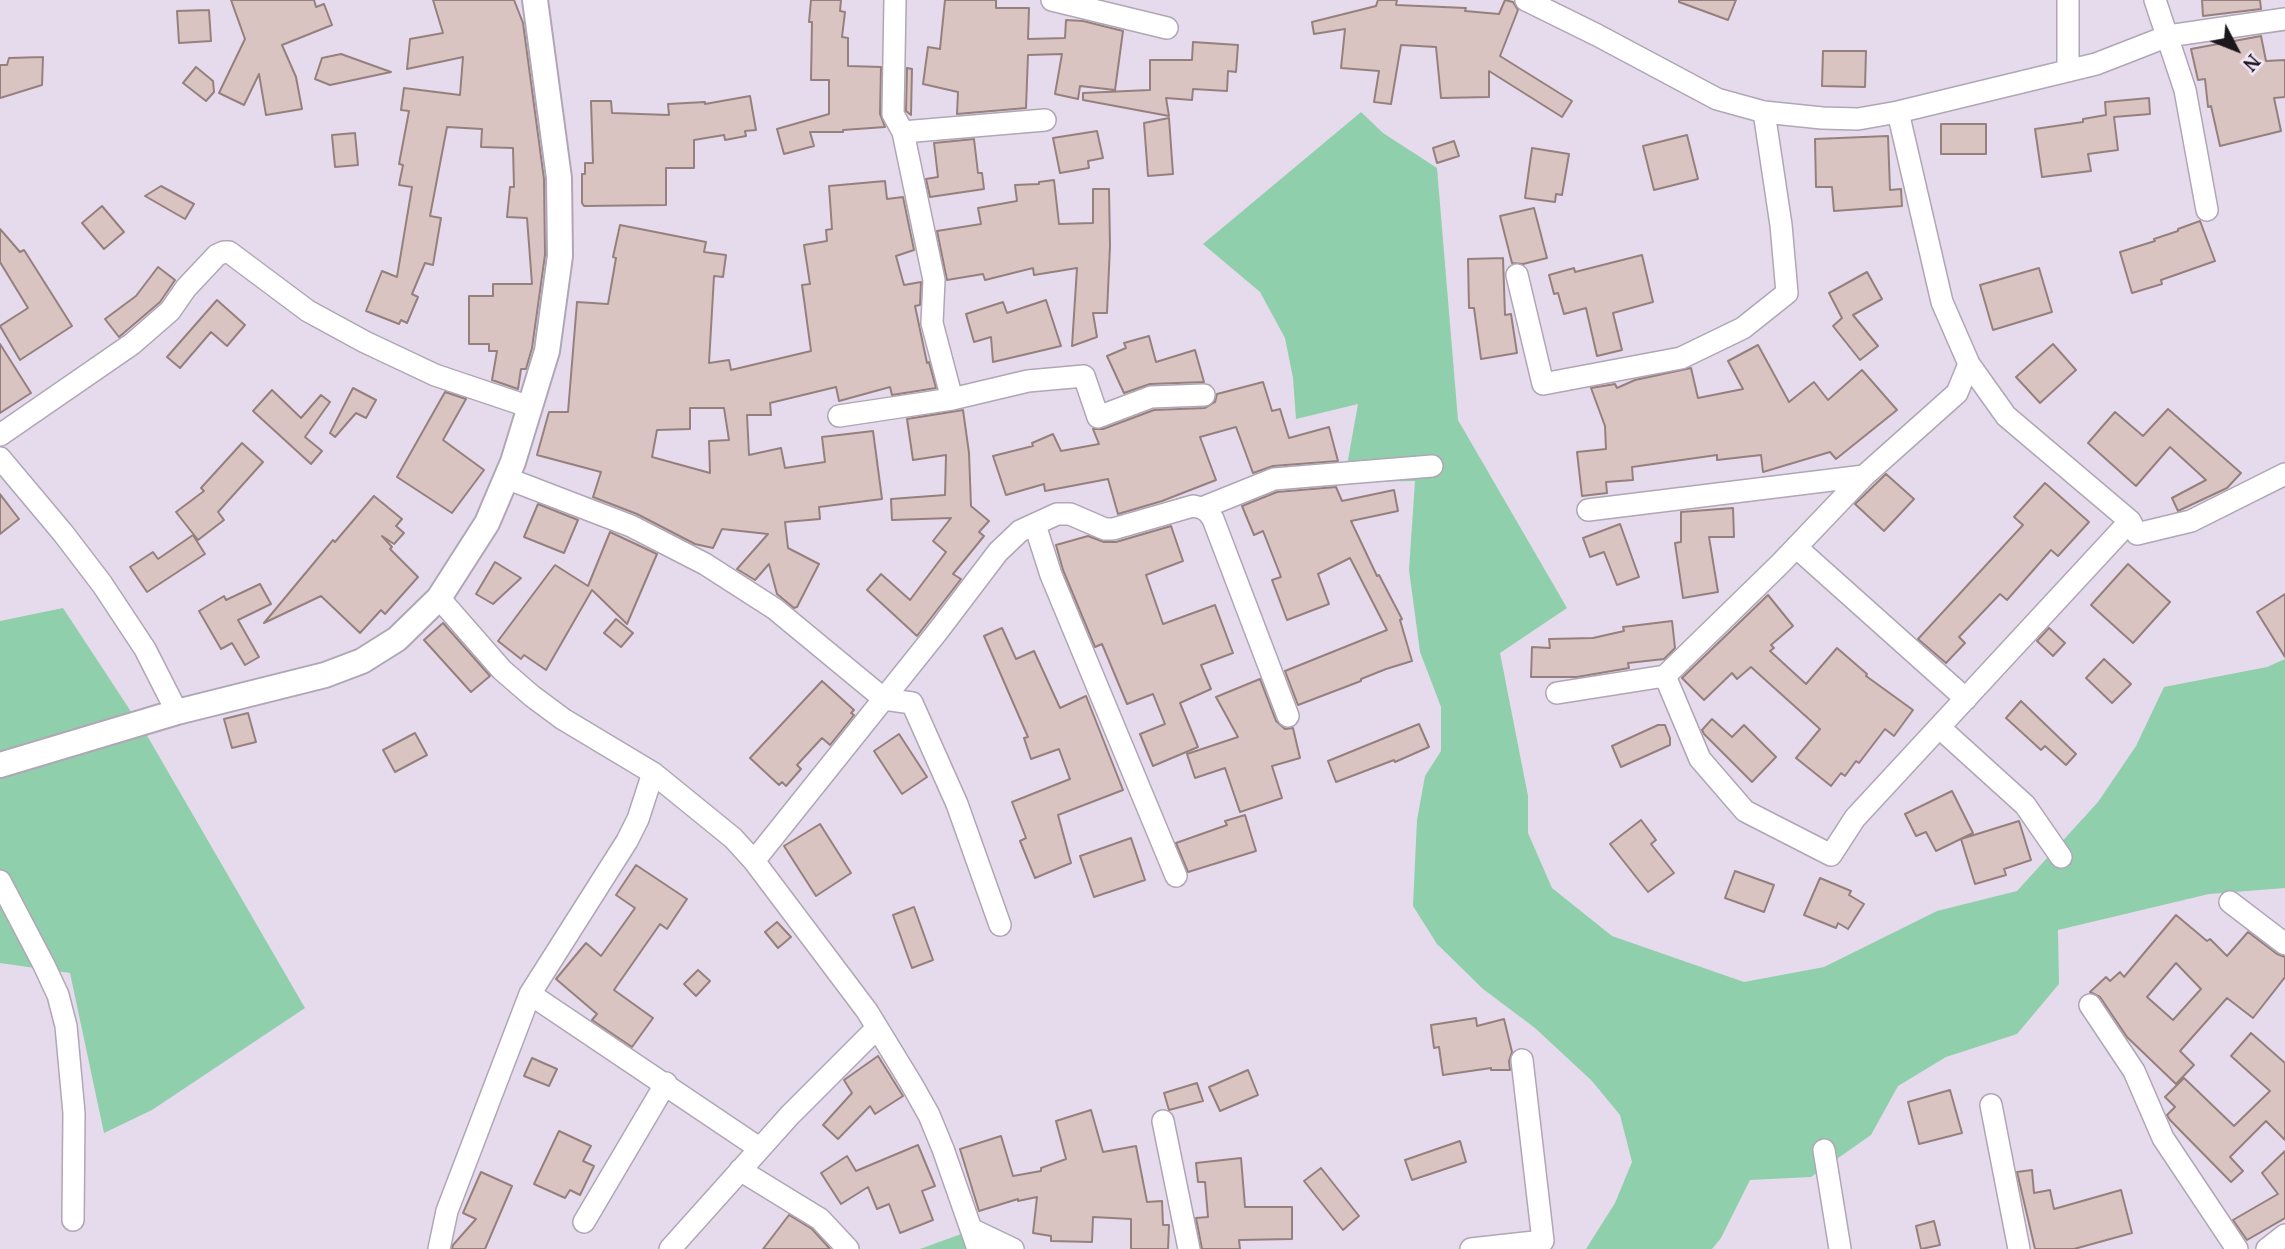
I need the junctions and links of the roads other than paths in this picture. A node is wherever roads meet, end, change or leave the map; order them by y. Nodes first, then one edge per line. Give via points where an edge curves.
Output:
1 (535, 0) edge
2 (895, 0) edge
3 (1052, 0) edge
4 (1526, 0) edge
5 (2068, 0) edge
6 (2155, 0) edge
7 (2285, 19) edge
8 (1167, 28) dead end
9 (2168, 36) junction
10 (2068, 71) junction
11 (1764, 112) junction
12 (1898, 112) junction
13 (1045, 120) dead end
14 (903, 132) junction
15 (2207, 210) dead end
16 (1517, 275) dead end
17 (1969, 364) junction
18 (1203, 395) dead end
19 (952, 399) junction
20 (530, 407) junction
21 (839, 416) dead end
22 (0, 435) edge
23 (0, 458) edge
24 (1432, 466) dead end
25 (2285, 474) edge
26 (1864, 476) junction
27 (506, 478) junction
28 (1202, 508) junction
29 (1588, 510) dead end
30 (2130, 521) junction
31 (1035, 525) junction
32 (1796, 547) junction
33 (439, 598) junction
34 (1665, 677) junction
35 (1557, 694) dead end
36 (884, 699) junction
37 (1966, 699) junction
38 (177, 712) junction
39 (1288, 716) dead end
40 (1940, 727) junction
41 (0, 765) edge
42 (653, 773) junction
43 (2061, 857) dead end
44 (754, 860) junction
45 (1176, 876) dead end
46 (0, 881) edge
47 (2230, 902) dead end
48 (1000, 925) dead end
49 (2285, 944) edge
50 (530, 994) junction
51 (2090, 1005) dead end
52 (876, 1029) junction
53 (1522, 1060) dead end
54 (666, 1083) junction
55 (1991, 1105) dead end
56 (1163, 1121) dead end
57 (759, 1148) junction
58 (1824, 1150) dead end
59 (740, 1170) junction
60 (73, 1220) dead end
61 (584, 1222) dead end
62 (2285, 1235) edge
63 (975, 1239) edge
64 (439, 1249) edge
65 (670, 1249) edge
66 (848, 1249) edge
67 (1013, 1249) edge
68 (1189, 1249) edge
69 (1471, 1249) edge
70 (1840, 1249) edge
71 (2019, 1249) edge
72 (2237, 1249) edge
73 (2267, 1249) edge

1 - 20 street via 559,178 560,256 547,351
2 - 14 street via 893,114
3 - 8 street
4 - 11 street via 1717,99
5 - 10 street
6 - 9 street
7 - 9 street
9 - 10 street
9 - 15 street via 2185,90
10 - 12 street
11 - 12 street via 1858,119
11 - 16 street via 1787,293 1743,328 1681,358 1543,384
12 - 17 street via 1942,302
13 - 14 street
14 - 19 street via 934,281 932,323
17 - 26 street via 1956,394
17 - 30 street via 2006,416
18 - 19 street via 1151,397 1098,417 1084,376 1028,381
19 - 21 street
20 - 22 street via 435,374 365,342 308,311 223,251 170,311 132,344
20 - 27 street
23 - 38 street via 102,584 145,649
24 - 28 street via 1274,479
25 - 30 street via 2191,521 2137,534
26 - 29 street
26 - 32 street
27 - 33 street via 487,523
27 - 36 street via 631,526 705,564 775,609
28 - 31 street via 1179,509 1113,529 1064,513
28 - 39 street via 1213,519
30 - 37 street
31 - 36 street via 1020,531 998,552
31 - 45 street via 1051,575
32 - 34 street
32 - 37 street
33 - 38 street via 397,639 362,661 325,675
33 - 42 street via 502,670 532,696
34 - 35 street
34 - 40 street via 1700,759 1745,811 1831,855 1855,818
36 - 44 street
36 - 48 street via 912,703 957,804
37 - 40 street
38 - 41 street
40 - 43 street via 2025,805
42 - 44 street
42 - 50 street via 627,841
44 - 52 street
46 - 60 street via 58,995 66,1026 74,1113
47 - 49 street
50 - 54 street
50 - 64 street via 447,1211
51 - 72 street via 2134,1072 2163,1138
52 - 57 street
52 - 63 street via 929,1115
53 - 69 street via 1543,1241
54 - 57 street
54 - 61 street
55 - 71 street
56 - 68 street
57 - 59 street
58 - 70 street
59 - 65 street
59 - 66 street via 820,1219
62 - 73 street
63 - 67 street

